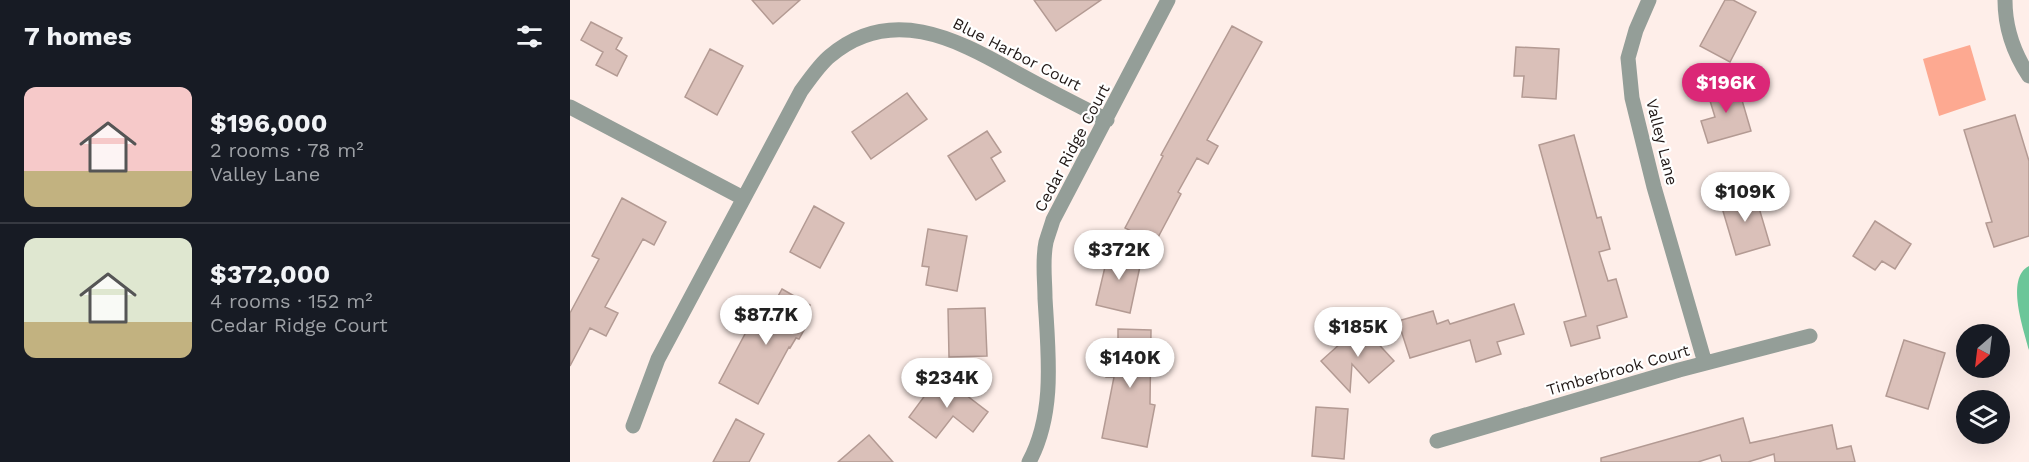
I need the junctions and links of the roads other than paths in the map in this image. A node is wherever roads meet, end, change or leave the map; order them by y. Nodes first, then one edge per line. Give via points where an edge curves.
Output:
1 (1168, 0) edge
2 (1649, 0) edge
3 (2005, 0) edge
4 (2029, 76) edge
5 (570, 107) edge
6 (1107, 120) junction
7 (743, 198) junction
8 (1810, 336) dead end
9 (1705, 363) junction
10 (633, 426) dead end
11 (1437, 441) dead end
12 (1029, 462) edge

1 - 6 street, Cedar Ridge Court
2 - 9 street, Valley Lane via 1636,30 1627,69 1654,187
3 - 4 street via 2005,21
5 - 7 street
6 - 7 street, Blue Harbor Court via 950,39 907,29 878,32 853,40 819,67 801,91
6 - 12 street, Cedar Ridge Court via 1053,220 1046,243 1047,407
7 - 10 street, Blue Harbor Court via 658,359
8 - 9 street, Timberbrook Court
9 - 11 street, Timberbrook Court

